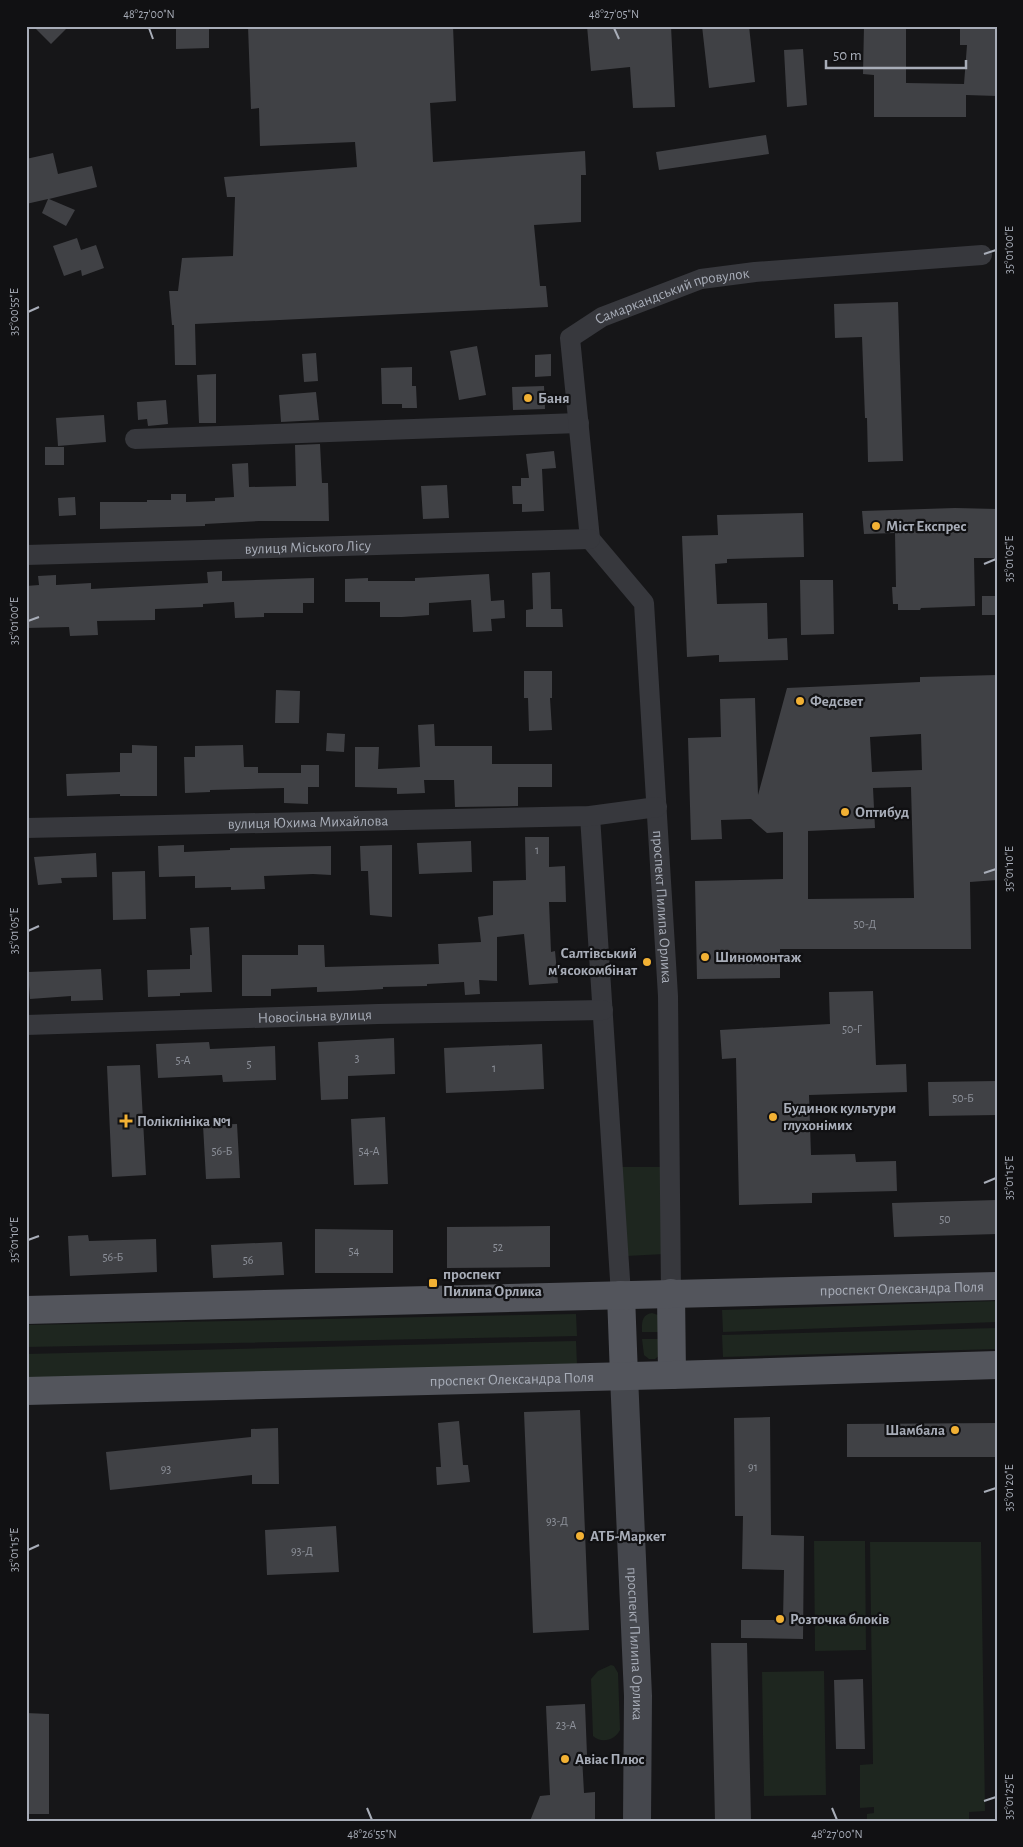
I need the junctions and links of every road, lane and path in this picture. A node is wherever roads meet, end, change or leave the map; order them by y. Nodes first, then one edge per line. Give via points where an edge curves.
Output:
1 (982, 255) dead end
2 (578, 423) junction
3 (136, 439) dead end
4 (590, 539) junction
5 (26, 555) edge
6 (657, 807) junction
7 (590, 816) junction
8 (26, 828) edge
9 (603, 1010) junction
10 (26, 1025) edge
11 (997, 1286) edge
12 (671, 1293) junction
13 (621, 1295) junction
14 (26, 1310) edge
15 (997, 1365) edge
16 (672, 1375) junction
17 (624, 1376) junction
18 (26, 1391) edge
19 (637, 1821) edge

1 - 2 street, Самаркандський провулок via 701,279 602,317 570,338
2 - 3 street
2 - 4 street, Самаркандський провулок
4 - 5 street, вулиця Міського Лісу
4 - 6 street, проспект Пилипа Орлика via 644,603
6 - 7 street, вулиця Юхима Михайлова
6 - 12 street, проспект Пилипа Орлика via 668,996
7 - 8 street, вулиця Юхима Михайлова
7 - 9 street
9 - 10 street, Новосільна вулиця
9 - 13 street
11 - 12 main road, проспект Олександра Поля
12 - 13 main road, проспект Олександра Поля
12 - 16 main road
13 - 14 main road, проспект Олександра Поля
13 - 17 main road
15 - 16 main road, проспект Олександра Поля
16 - 17 main road, проспект Олександра Поля
17 - 18 main road, проспект Олександра Поля
17 - 19 main road, проспект Пилипа Орлика via 638,1696

